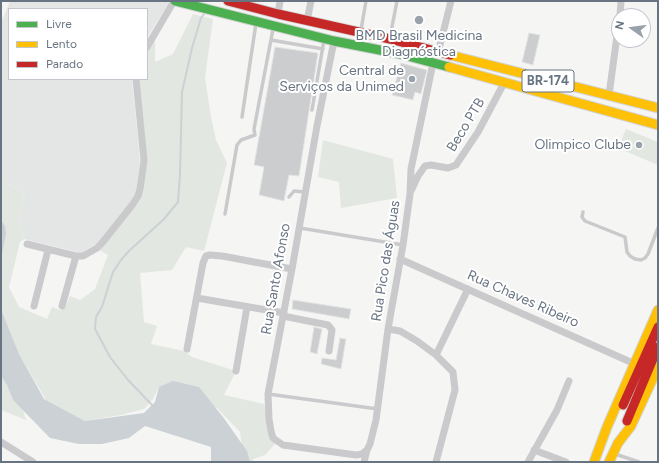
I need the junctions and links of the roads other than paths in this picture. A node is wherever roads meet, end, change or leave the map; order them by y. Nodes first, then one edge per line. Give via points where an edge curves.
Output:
1 (174, 1) edge
2 (228, 1) edge
3 (280, 1) edge
4 (311, 1) edge
5 (366, 1) edge
6 (397, 1) edge
7 (451, 1) edge
8 (278, 14) junction
9 (308, 21) junction
10 (256, 22) junction
11 (274, 26) junction
12 (360, 32) junction
13 (390, 39) junction
14 (271, 40) junction
15 (329, 40) junction
16 (148, 45) edge
17 (615, 48) edge
18 (323, 49) junction
19 (438, 53) junction
20 (433, 63) junction
21 (136, 80) edge
22 (504, 83) junction
23 (609, 95) junction
24 (658, 108) edge
25 (312, 110) dead end
26 (242, 117) dead end
27 (645, 123) junction
28 (658, 125) edge
29 (658, 130) edge
30 (305, 192) junction
31 (410, 194) junction
32 (289, 197) dead end
33 (583, 212) dead end
34 (225, 214) dead end
35 (299, 228) junction
36 (658, 228) edge
37 (26, 244) dead end
38 (403, 245) junction
39 (48, 250) junction
40 (76, 256) junction
41 (400, 258) junction
42 (292, 269) junction
43 (468, 289) junction
44 (197, 298) junction
45 (34, 306) dead end
46 (62, 306) dead end
47 (247, 307) junction
48 (658, 310) edge
49 (284, 315) junction
50 (658, 327) edge
51 (388, 329) junction
52 (658, 347) edge
53 (187, 349) dead end
54 (329, 351) dead end
55 (436, 355) junction
56 (658, 368) edge
57 (236, 371) dead end
58 (640, 371) junction
59 (569, 381) dead end
60 (268, 394) junction
61 (378, 409) junction
62 (1, 442) edge
63 (618, 443) junction
64 (367, 450) junction
65 (534, 450) junction
66 (595, 458) edge
67 (611, 458) edge
68 (33, 462) edge
69 (364, 462) edge
70 (436, 462) edge
71 (528, 462) edge
72 (566, 462) edge
73 (639, 462) edge

1 - 10 main road, BR-174
1 - 16 street
2 - 8 main road, BR-174
3 - 8 street
4 - 9 street
5 - 12 lane
6 - 13 lane
7 - 19 street
8 - 9 main road, BR-174
9 - 12 main road, BR-174
10 - 11 main road, BR-174
10 - 26 lane
11 - 14 lane
11 - 15 main road, BR-174
12 - 13 main road, BR-174
13 - 19 main road, BR-174
14 - 18 lane
14 - 34 lane via 254,135 241,140 237,145
15 - 18 lane
15 - 20 main road, BR-174
15 - 30 street, Rua Santo Afonso
17 - 23 street
18 - 25 lane
19 - 23 main road, BR-174
20 - 22 main road, BR-174
20 - 31 street, Rua Pico das Águas via 413,156
21 - 40 street via 144,160 138,196 97,248 83,256
22 - 27 main road, BR-174
22 - 31 street, Beco PTB via 478,132 456,165 448,168 425,166
23 - 24 main road, BR-174
27 - 28 main road, BR-174
27 - 29 main road
30 - 32 lane via 294,191
30 - 35 street, Rua Santo Afonso
31 - 38 street, Rua Pico das Águas
33 - 36 lane via 582,217 585,221 626,237 627,252 635,259 641,260 648,254
35 - 38 lane
35 - 42 street, Rua Santo Afonso
37 - 39 street
38 - 41 street, Rua Pico das Águas
39 - 40 street
39 - 45 street
40 - 46 street
41 - 43 street, Rua Chaves Ribeiro
41 - 51 street, Rua Pico das Águas
42 - 44 street via 206,256
42 - 49 street, Rua Santo Afonso
43 - 55 street
43 - 58 street, Rua Chaves Ribeiro
44 - 47 street
44 - 53 street
47 - 49 street
47 - 57 street
48 - 58 main road
49 - 54 street via 328,325 332,330
49 - 60 street, Rua Santo Afonso
50 - 58 main road
51 - 55 street via 405,334
51 - 61 street, Rua Pico das Águas
52 - 58 main road
55 - 70 street via 453,372 455,390
56 - 63 main road via 633,422
58 - 63 main road
58 - 66 main road via 607,427
59 - 65 street via 557,410
60 - 61 lane
60 - 64 street, Rua Santo Afonso via 271,431 277,442 356,455
61 - 64 street, Rua Pico das Águas
62 - 68 street
63 - 67 main road
64 - 69 street, Rua Pico das Águas
65 - 71 street
65 - 72 street
67 - 73 lane

